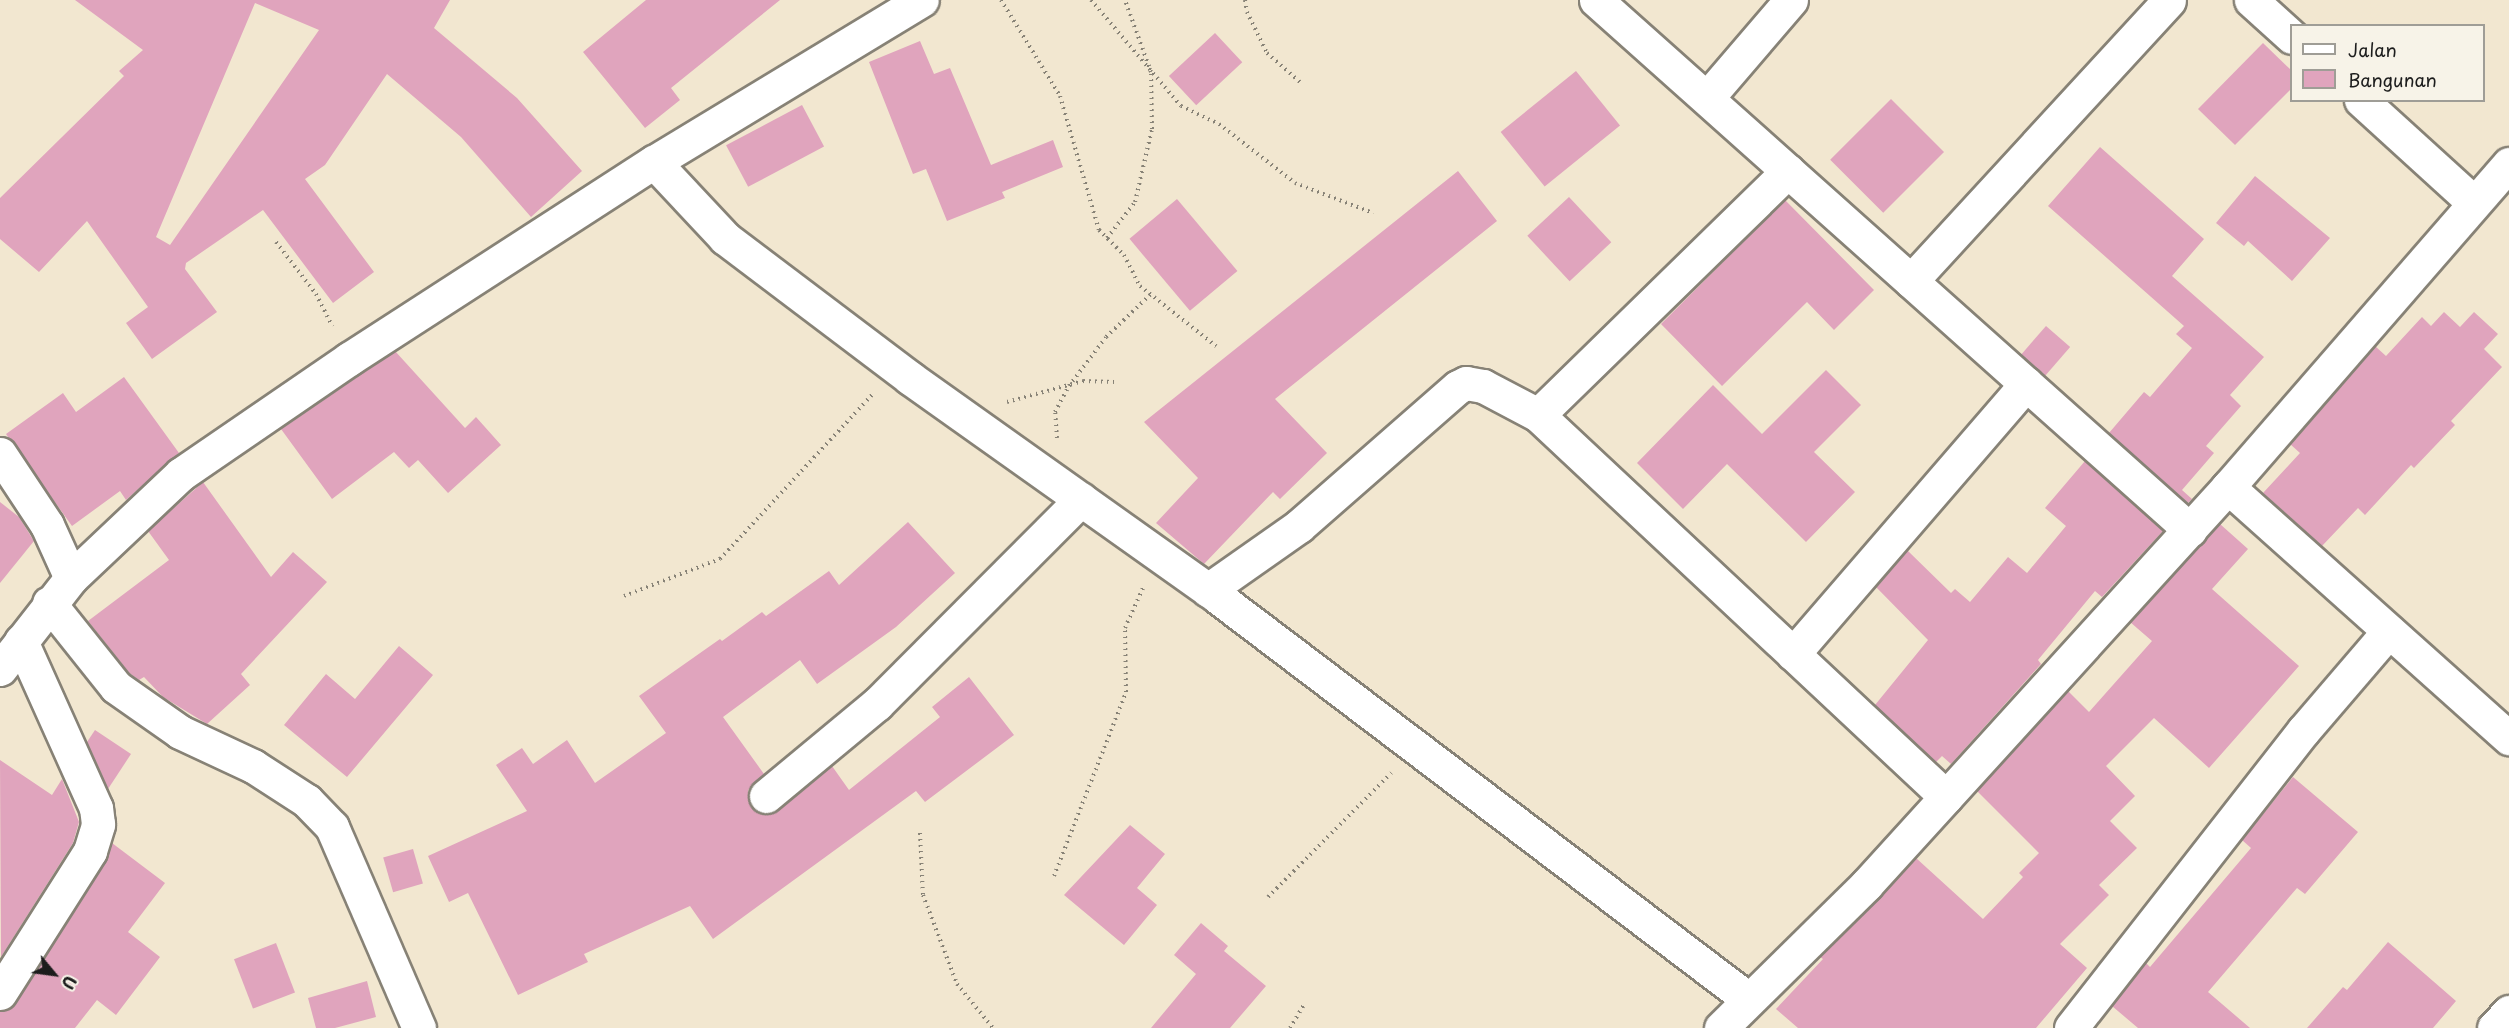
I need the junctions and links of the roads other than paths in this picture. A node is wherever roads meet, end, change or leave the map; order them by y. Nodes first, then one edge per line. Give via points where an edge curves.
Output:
1 (922, 0) edge
2 (1596, 0) edge
3 (1791, 0) edge
4 (2169, 0) edge
5 (2251, 0) edge
6 (2290, 35) edge
7 (1707, 98) junction
8 (2363, 102) edge
9 (654, 162) junction
10 (2509, 164) edge
11 (1788, 171) junction
12 (2473, 202) junction
13 (1911, 281) junction
14 (2026, 384) junction
15 (1538, 415) junction
16 (0, 454) edge
17 (2229, 487) junction
18 (1074, 494) junction
19 (2190, 530) junction
20 (71, 578) junction
21 (1208, 590) junction
22 (49, 603) junction
23 (2389, 631) junction
24 (21, 642) junction
25 (1793, 654) junction
26 (0, 669) edge
27 (2509, 738) edge
28 (766, 796) dead end
29 (1946, 797) junction
30 (0, 993) edge
31 (1748, 999) junction
32 (2509, 1012) edge
33 (419, 1028) edge
34 (1721, 1028) edge
35 (2071, 1028) edge
36 (2494, 1028) edge

1 - 9 street
2 - 7 street
3 - 7 street
4 - 13 street
5 - 6 street
7 - 11 street
8 - 12 street
9 - 18 street via 724,238
9 - 20 street via 349,358 181,474
10 - 12 street
11 - 13 street
11 - 15 street
12 - 17 street
13 - 14 street
14 - 19 street
14 - 25 street
15 - 21 street via 1483,386 1466,383 1458,387 1299,526
15 - 25 street
16 - 20 street via 47,525
17 - 19 street
17 - 23 street
18 - 21 street
18 - 28 street via 878,704
19 - 29 street
20 - 22 street
21 - 31 street
22 - 24 street
22 - 33 street via 116,687 180,732 253,766 307,801 333,827
23 - 27 street
23 - 35 street via 2304,730
24 - 26 street
24 - 30 street via 96,807 99,825 90,851
25 - 29 street
29 - 31 street via 1866,885
31 - 34 street
32 - 36 street

